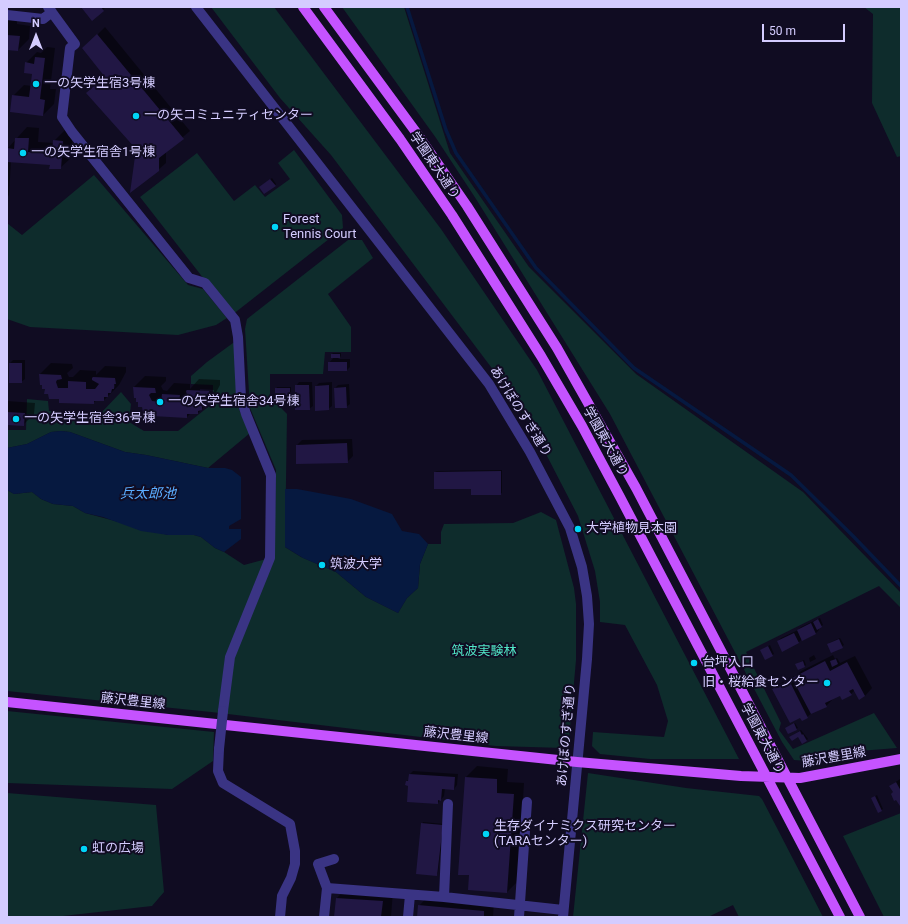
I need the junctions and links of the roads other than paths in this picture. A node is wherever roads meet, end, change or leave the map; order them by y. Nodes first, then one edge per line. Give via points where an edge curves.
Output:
1 (196, 7) edge
2 (303, 7) edge
3 (324, 7) edge
4 (50, 9) edge
5 (7, 15) edge
6 (7, 702) edge
7 (901, 759) edge
8 (577, 762) junction
9 (768, 778) junction
10 (787, 778) junction
11 (527, 802) dead end
12 (448, 804) dead end
13 (334, 859) dead end
14 (327, 888) junction
15 (410, 895) junction
16 (444, 897) junction
17 (520, 905) junction
18 (563, 914) edge
19 (280, 917) edge
20 (324, 917) edge
21 (408, 917) edge
22 (519, 917) edge
23 (840, 917) edge
24 (860, 917) edge

1 - 8 street, あけぼのすぎ通り via 489,384 557,500 578,549 587,596 587,659
2 - 9 main road, 学園東大通り via 400,139 520,322 585,432
3 - 10 main road, 学園東大通り via 467,206 557,348 636,488
4 - 5 street via 43,19
4 - 19 street, bridge via 75,44 70,48 62,117 189,278 205,283 234,320 238,337 241,398 271,475 270,558 230,657 218,771 223,783 290,824 295,864 282,896
6 - 8 main road, 藤沢豊里線
7 - 10 main road, 藤沢豊里線 via 812,776
8 - 9 main road, 藤沢豊里線
8 - 18 street, あけぼのすぎ通り
9 - 10 main road, 藤沢豊里線
9 - 23 main road, 学園東大通り
10 - 24 main road, 学園東大通り
11 - 17 street
12 - 16 street
13 - 14 street via 318,864
14 - 15 street
14 - 20 street
15 - 16 street
15 - 21 street
16 - 17 street
17 - 18 street
17 - 22 street

